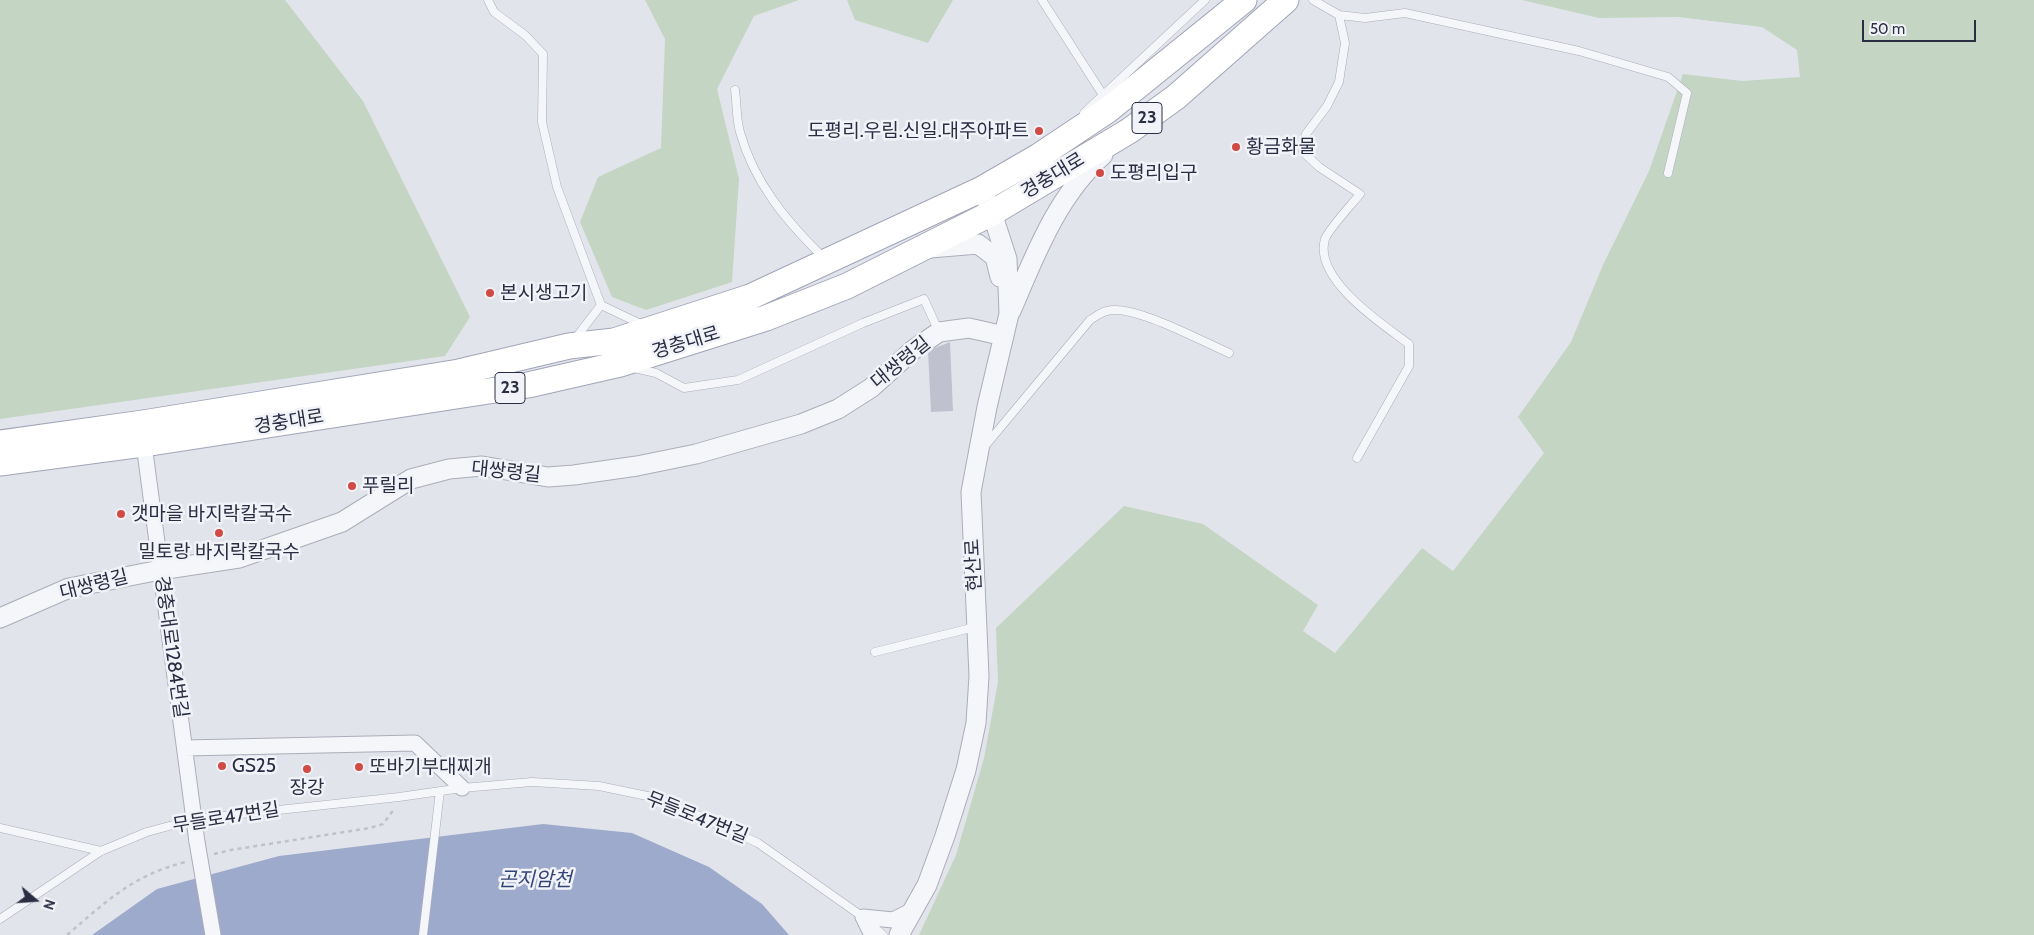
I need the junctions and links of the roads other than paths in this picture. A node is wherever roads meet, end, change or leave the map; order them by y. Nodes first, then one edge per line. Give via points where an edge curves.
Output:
1 (488, 0) edge
2 (1042, 0) edge
3 (1205, 0) edge
4 (1244, 0) edge
5 (1286, 0) edge
6 (1313, 0) edge
7 (1339, 15) junction
8 (735, 90) dead end
9 (1103, 95) junction
10 (1129, 131) junction
11 (1039, 156) junction
12 (1668, 173) dead end
13 (982, 189) junction
14 (992, 213) junction
15 (922, 248) junction
16 (827, 261) junction
17 (601, 304) junction
18 (1009, 314) junction
19 (652, 329) junction
20 (939, 332) junction
21 (1004, 336) junction
22 (569, 346) junction
23 (1229, 354) dead end
24 (620, 364) junction
25 (143, 433) junction
26 (0, 443) edge
27 (977, 455) junction
28 (1357, 458) dead end
29 (0, 463) edge
30 (160, 570) junction
31 (0, 618) edge
32 (977, 626) junction
33 (875, 652) dead end
34 (185, 748) junction
35 (462, 788) junction
36 (440, 791) junction
37 (195, 819) junction
38 (0, 828) edge
39 (101, 851) junction
40 (913, 910) junction
41 (863, 917) junction
42 (0, 919) edge
43 (214, 935) edge
44 (423, 935) edge
45 (872, 935) edge
46 (883, 935) edge
47 (899, 935) edge

1 - 17 lane via 494,12 543,54 542,122 557,187
2 - 9 lane
3 - 9 lane
4 - 11 main road, 경충대로 / 23 via 1108,110
5 - 10 main road, 경충대로 / 23 via 1176,97
6 - 7 lane
7 - 12 lane via 1366,18 1405,14 1439,20 1579,51 1668,77 1687,93
7 - 28 lane via 1345,43 1339,82 1327,106 1306,134 1303,152 1319,167 1360,194 1325,238 1323,253 1332,275 1365,312 1410,344 1409,366
8 - 16 lane via 739,131 768,196
9 - 11 lane
10 - 14 main road, 경충대로 / 23
10 - 18 street via 1084,172 1058,210
11 - 13 main road, 경충대로 / 23
13 - 14 street, 현산로
13 - 16 main road, 경충대로 / 23
14 - 15 main road, 경충대로 / 23
14 - 18 street, 현산로 via 1007,259
15 - 18 street via 978,244 995,257
15 - 24 main road, 경충대로 / 23 via 847,286 766,318
16 - 19 main road, 경충대로 / 23 via 750,297
17 - 19 lane
17 - 22 lane
18 - 21 street, 현산로
19 - 22 main road, 경충대로 / 23 via 614,341
20 - 21 street, 대쌍령길 via 970,328
20 - 24 lane via 924,298 738,380 684,388 656,374
20 - 30 street, 대쌍령길 via 913,350 871,388 838,409 801,424 696,454 574,475 548,477 482,466 449,469 411,479 342,522 307,535 239,558
21 - 27 street, 현산로
22 - 25 main road, 경충대로 / 23 via 459,372
23 - 27 lane via 1143,315 1126,310 1107,310 1090,320
24 - 25 main road, 경충대로 / 23 via 528,385
25 - 26 main road, 경충대로 / 23
25 - 29 main road, 경충대로 / 23
25 - 30 street, 경충대로1284번길
27 - 32 street, 현산로 via 971,492
30 - 31 street, 대쌍령길 via 69,588
30 - 34 street, 경충대로1284번길
32 - 33 lane
32 - 40 street, 현산로 via 979,676 976,723 966,770 927,885
34 - 35 street via 415,743
34 - 37 street, 경충대로1284번길
35 - 36 lane, 무들로47번길
35 - 41 lane, 무들로47번길 via 532,782 599,786 652,797 758,843
36 - 37 lane, 무들로47번길
36 - 44 lane
37 - 39 lane, 무들로47번길 via 148,832
37 - 43 street, 경충대로1284번길, bridge
38 - 39 lane
39 - 42 lane, 무들로47번길
40 - 41 street via 893,920
40 - 47 street, 현산로
41 - 45 street
41 - 46 lane, 무들로47번길

